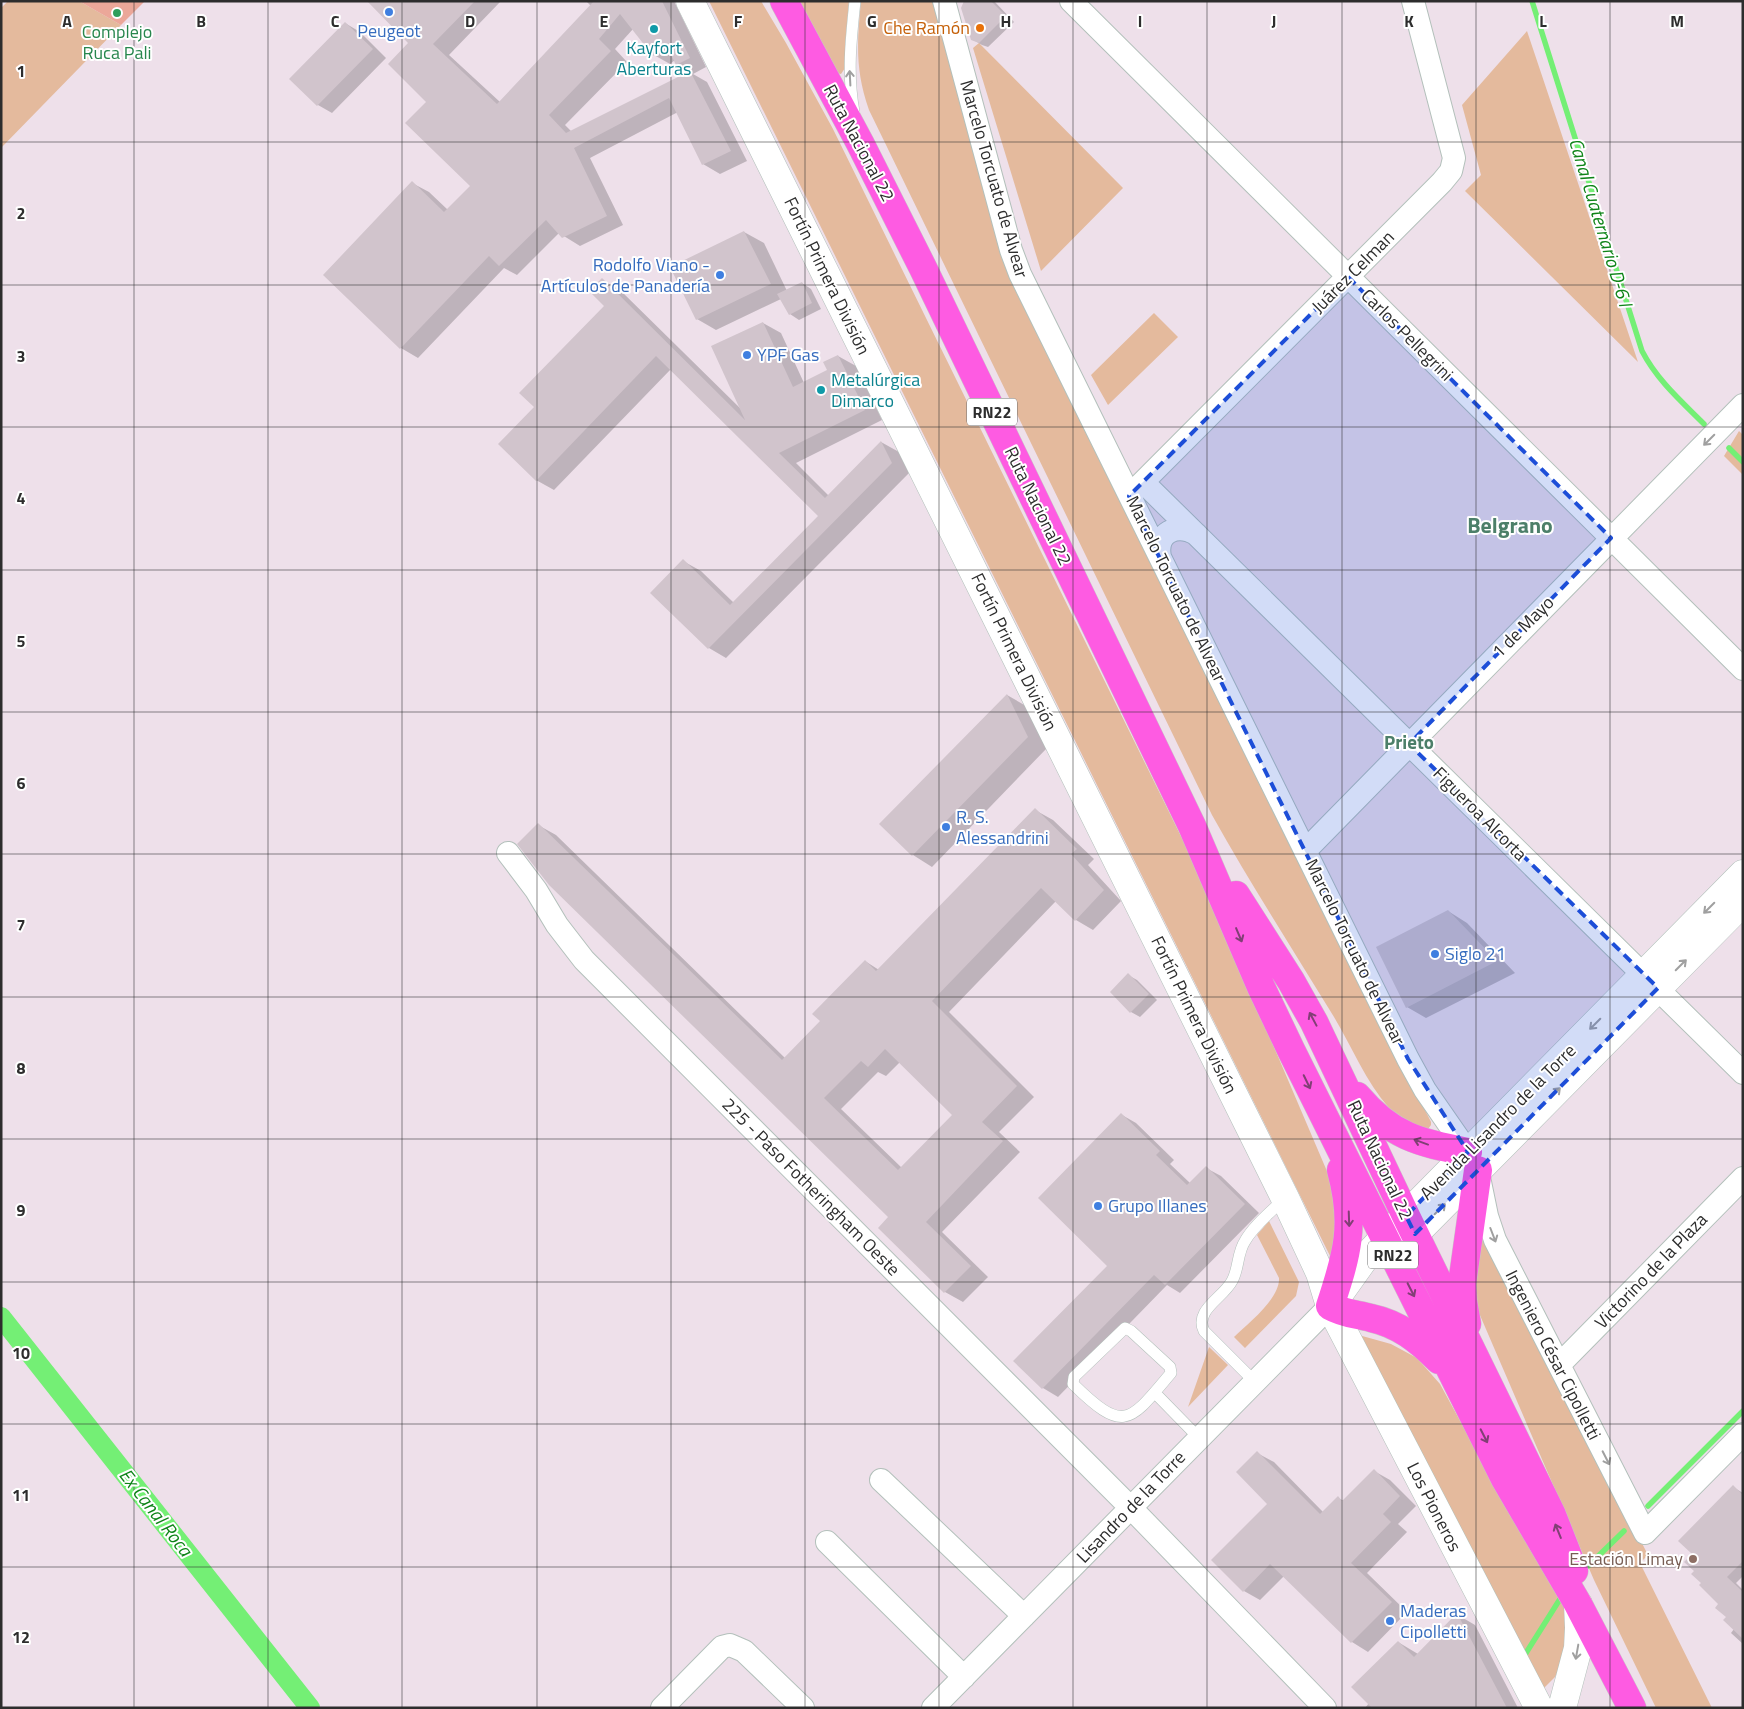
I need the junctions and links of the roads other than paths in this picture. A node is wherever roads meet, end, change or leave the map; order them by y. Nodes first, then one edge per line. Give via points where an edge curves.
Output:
1 (690, 1) edge
2 (784, 1) edge
3 (855, 1) edge
4 (944, 1) edge
5 (1071, 1) edge
6 (1413, 1) edge
7 (860, 143) junction
8 (1348, 277) junction
9 (1743, 405) edge
10 (1136, 489) junction
11 (1196, 534) junction
12 (1611, 538) junction
13 (1160, 557) junction
14 (1743, 669) edge
15 (1409, 744) junction
16 (1192, 826) junction
17 (1305, 851) junction
18 (508, 853) dead end
19 (1743, 874) edge
20 (1743, 902) edge
21 (1651, 981) junction
22 (1743, 1073) edge
23 (1342, 1078) junction
24 (1326, 1121) junction
25 (1473, 1161) junction
26 (1743, 1178) edge
27 (1285, 1198) junction
28 (1411, 1225) junction
29 (1389, 1246) junction
30 (1330, 1306) junction
31 (1473, 1352) junction
32 (1559, 1365) junction
33 (1454, 1375) junction
34 (1255, 1382) junction
35 (1155, 1393) junction
36 (1743, 1434) edge
37 (1199, 1438) junction
38 (881, 1480) dead end
39 (1130, 1508) junction
40 (826, 1542) dead end
41 (1578, 1604) junction
42 (1024, 1616) junction
43 (1615, 1674) junction
44 (964, 1677) junction
45 (662, 1708) edge
46 (803, 1708) edge
47 (934, 1708) edge
48 (1325, 1708) edge
49 (1539, 1708) edge
50 (1562, 1708) edge
51 (1632, 1708) edge

1 - 27 street, Fortín Primera División
2 - 7 highway, Ruta Nacional 22 / RN22
7 -> 3 lane via 849,78
4 - 10 street, Marcelo Torcuato de Alvear via 1015,262
5 - 8 street, Carlos Pellegrini
6 - 8 street, Juárez Celman via 1454,162 1442,182
7 - 16 highway, Ruta Nacional 22 / RN22
8 - 10 street, Juárez Celman
8 - 12 street, Carlos Pellegrini
9 -> 12 street, 1 de Mayo
10 - 11 street, Figueroa Alcorta
10 - 13 street, Marcelo Torcuato de Alvear
11 - 13 street via 1184,529 1168,532 1160,542
11 - 15 street, Figueroa Alcorta
12 - 14 street, Carlos Pellegrini
12 - 15 street, 1 de Mayo
13 - 17 street, Marcelo Torcuato de Alvear
15 - 17 street, 1 de Mayo
15 - 21 street, Figueroa Alcorta
23 -> 16 highway, Ruta Nacional 22 / RN22 via 1302,1000
16 -> 24 highway, Ruta Nacional 22 / RN22 via 1270,1006
17 - 25 street, Marcelo Torcuato de Alvear via 1413,1069
18 - 39 street, 225 - Paso Fotheringham Oeste via 584,960
19 -> 21 street, Avenida Lisandro de la Torre
21 -> 20 street, Avenida Lisandro de la Torre
21 - 22 street, Figueroa Alcorta
21 - 25 street, Avenida Lisandro de la Torre
25 -> 23 highway via 1396,1131 1364,1104
23 - 28 highway, Ruta Nacional 22 / RN22
24 - 29 highway, Ruta Nacional 22 / RN22
24 -> 30 highway via 1344,1185 1349,1226 1347,1248
25 - 28 street, Avenida Lisandro de la Torre
25 - 31 highway via 1462,1284
25 -> 32 street, Ingeniero César Cipolletti via 1495,1240
26 - 32 street, Victorino de la Plaza
27 - 30 street, Fortín Primera División via 1318,1268
27 - 34 lane via 1245,1240 1232,1282 1204,1312 1201,1321 1204,1332
28 - 29 street, Avenida Lisandro de la Torre
28 - 31 highway, Ruta Nacional 22 / RN22
29 - 30 street, Avenida Lisandro de la Torre via 1364,1259
29 -> 33 highway, Ruta Nacional 22 / RN22
30 - 33 highway via 1339,1312 1404,1330
30 - 34 street, Lisandro de la Torre
30 - 49 street, Los Pioneros
43 -> 31 highway, Ruta Nacional 22 / RN22 via 1552,1515
32 -> 36 street, Ingeniero César Cipolletti via 1645,1533
33 -> 41 highway, Ruta Nacional 22 / RN22 via 1509,1485
34 - 37 street, Lisandro de la Torre
35 - 35 lane via 1172,1373 1171,1370 1128,1328 1122,1329 1073,1381 1093,1403 1116,1416 1135,1414
35 - 37 lane
37 - 39 street, Lisandro de la Torre
38 - 42 street
39 - 42 street, Lisandro de la Torre
39 - 48 street, 225 - Paso Fotheringham Oeste
40 - 44 street
41 - 43 highway, Ruta Nacional 22 / RN22
41 -> 50 street via 1578,1648
42 - 44 street, Lisandro de la Torre
43 - 51 highway, Ruta Nacional 22 / RN22
44 - 47 street, Lisandro de la Torre
45 - 46 street via 722,1647 730,1645 744,1651

